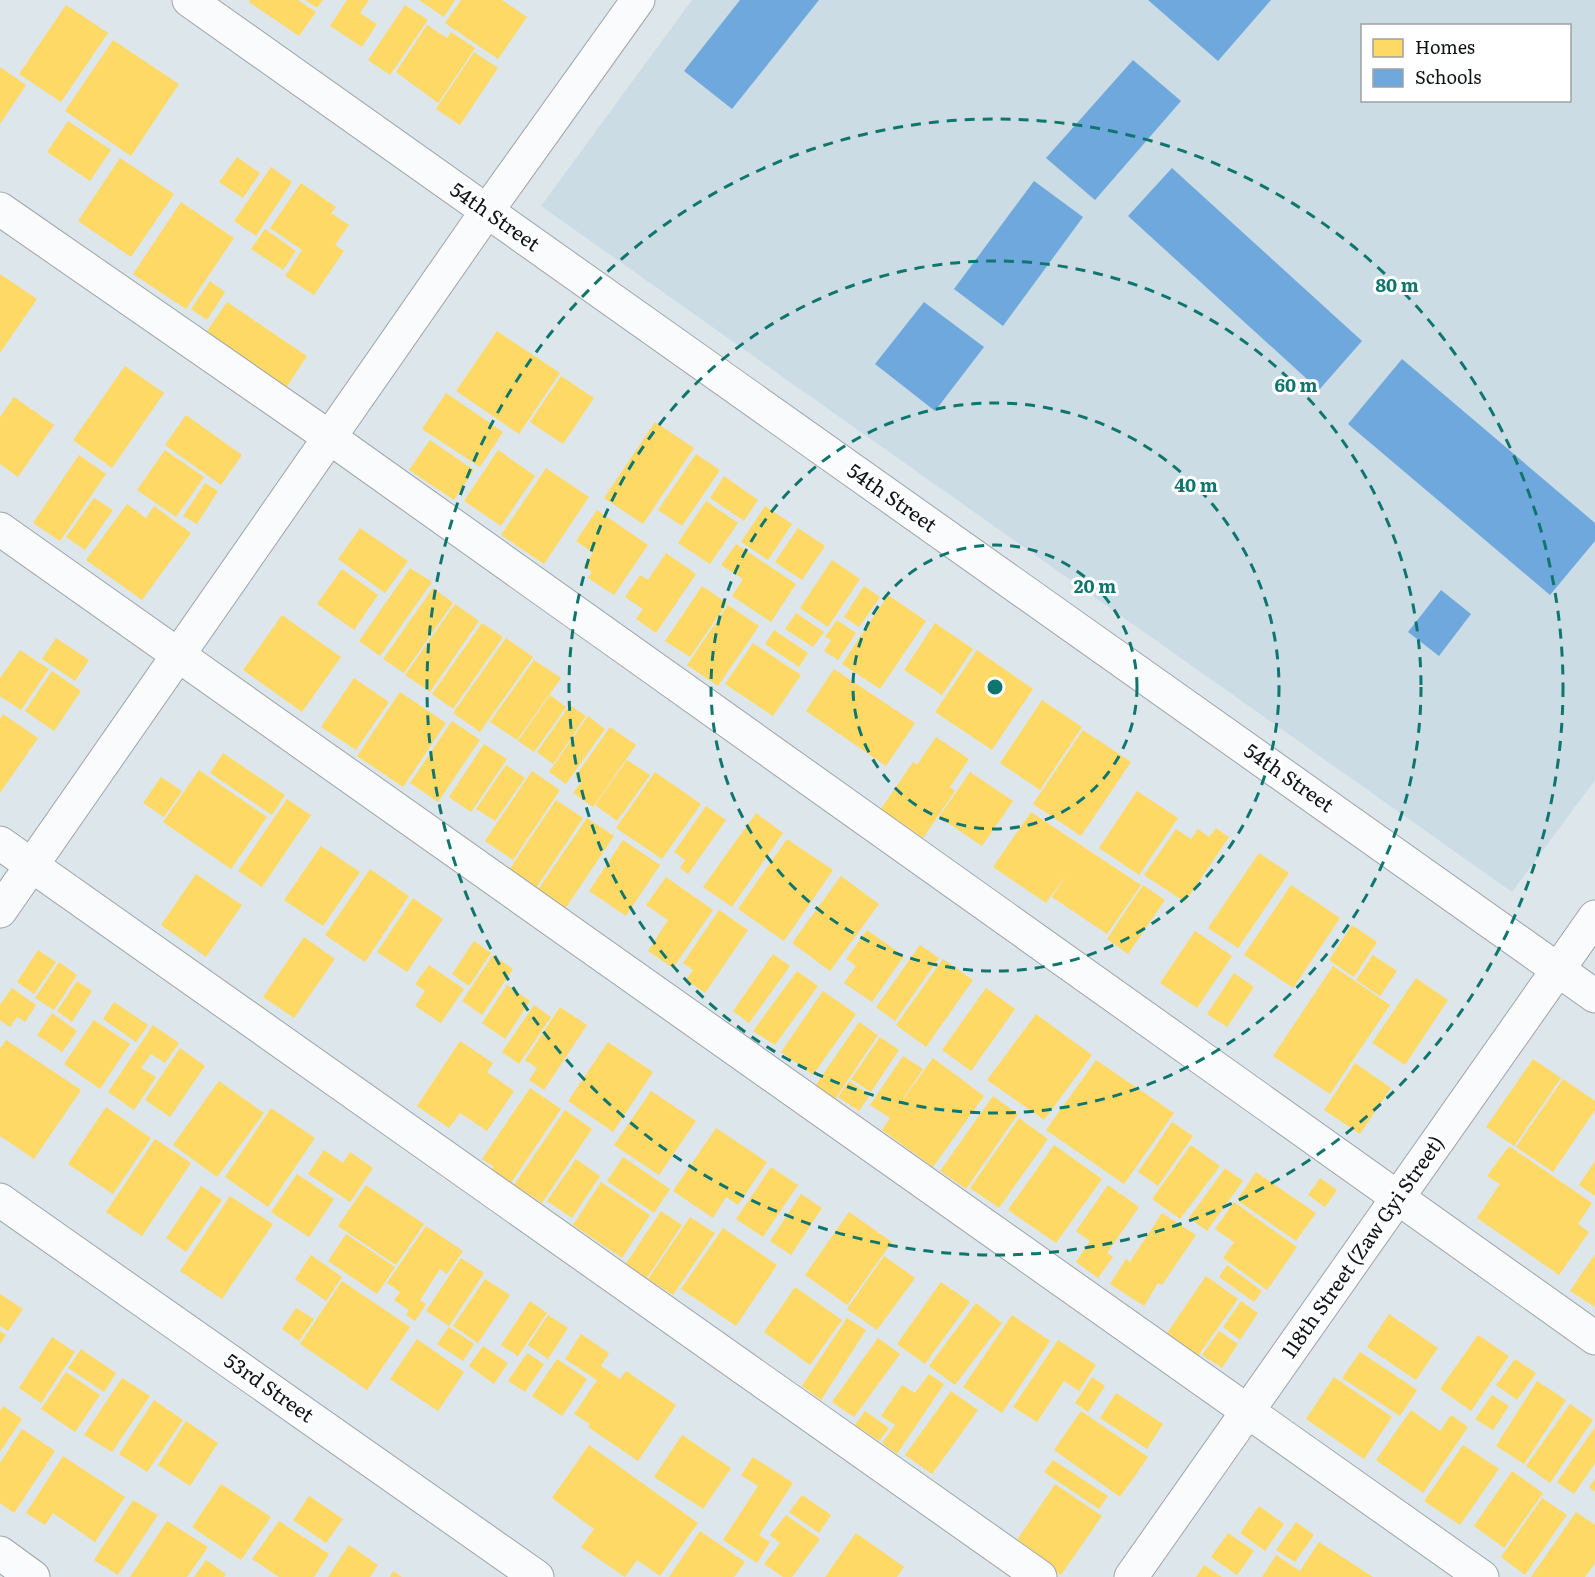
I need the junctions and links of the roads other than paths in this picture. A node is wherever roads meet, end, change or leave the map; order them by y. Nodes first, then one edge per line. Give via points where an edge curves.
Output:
1 (189, 0) edge
2 (638, 0) edge
3 (0, 209) edge
4 (487, 211) junction
5 (329, 437) junction
6 (0, 529) edge
7 (179, 655) junction
8 (0, 843) edge
9 (32, 866) junction
10 (0, 911) edge
11 (1595, 917) edge
12 (1558, 969) junction
13 (1595, 996) edge
14 (1398, 1196) junction
15 (0, 1200) edge
16 (1595, 1338) edge
17 (1248, 1411) junction
18 (0, 1553) edge
19 (33, 1577) edge
20 (537, 1577) edge
21 (1040, 1577) edge
22 (1131, 1577) edge
23 (1482, 1577) edge

1 - 4 street, 54th Street
2 - 4 street
3 - 5 street
4 - 5 street
4 - 12 street, 54th Street
5 - 7 street
5 - 14 street
6 - 7 street
7 - 9 street
7 - 17 street
8 - 9 street
9 - 10 street
9 - 21 street
11 - 12 street, 118th Street (Zaw Gyi Street)
12 - 13 street, 54th Street
12 - 14 street, 118th Street (Zaw Gyi Street)
14 - 16 street
14 - 17 street, 118th Street (Zaw Gyi Street)
15 - 20 street, 53rd Street
17 - 22 street, 118th Street (Zaw Gyi Street)
17 - 23 street
18 - 19 street

